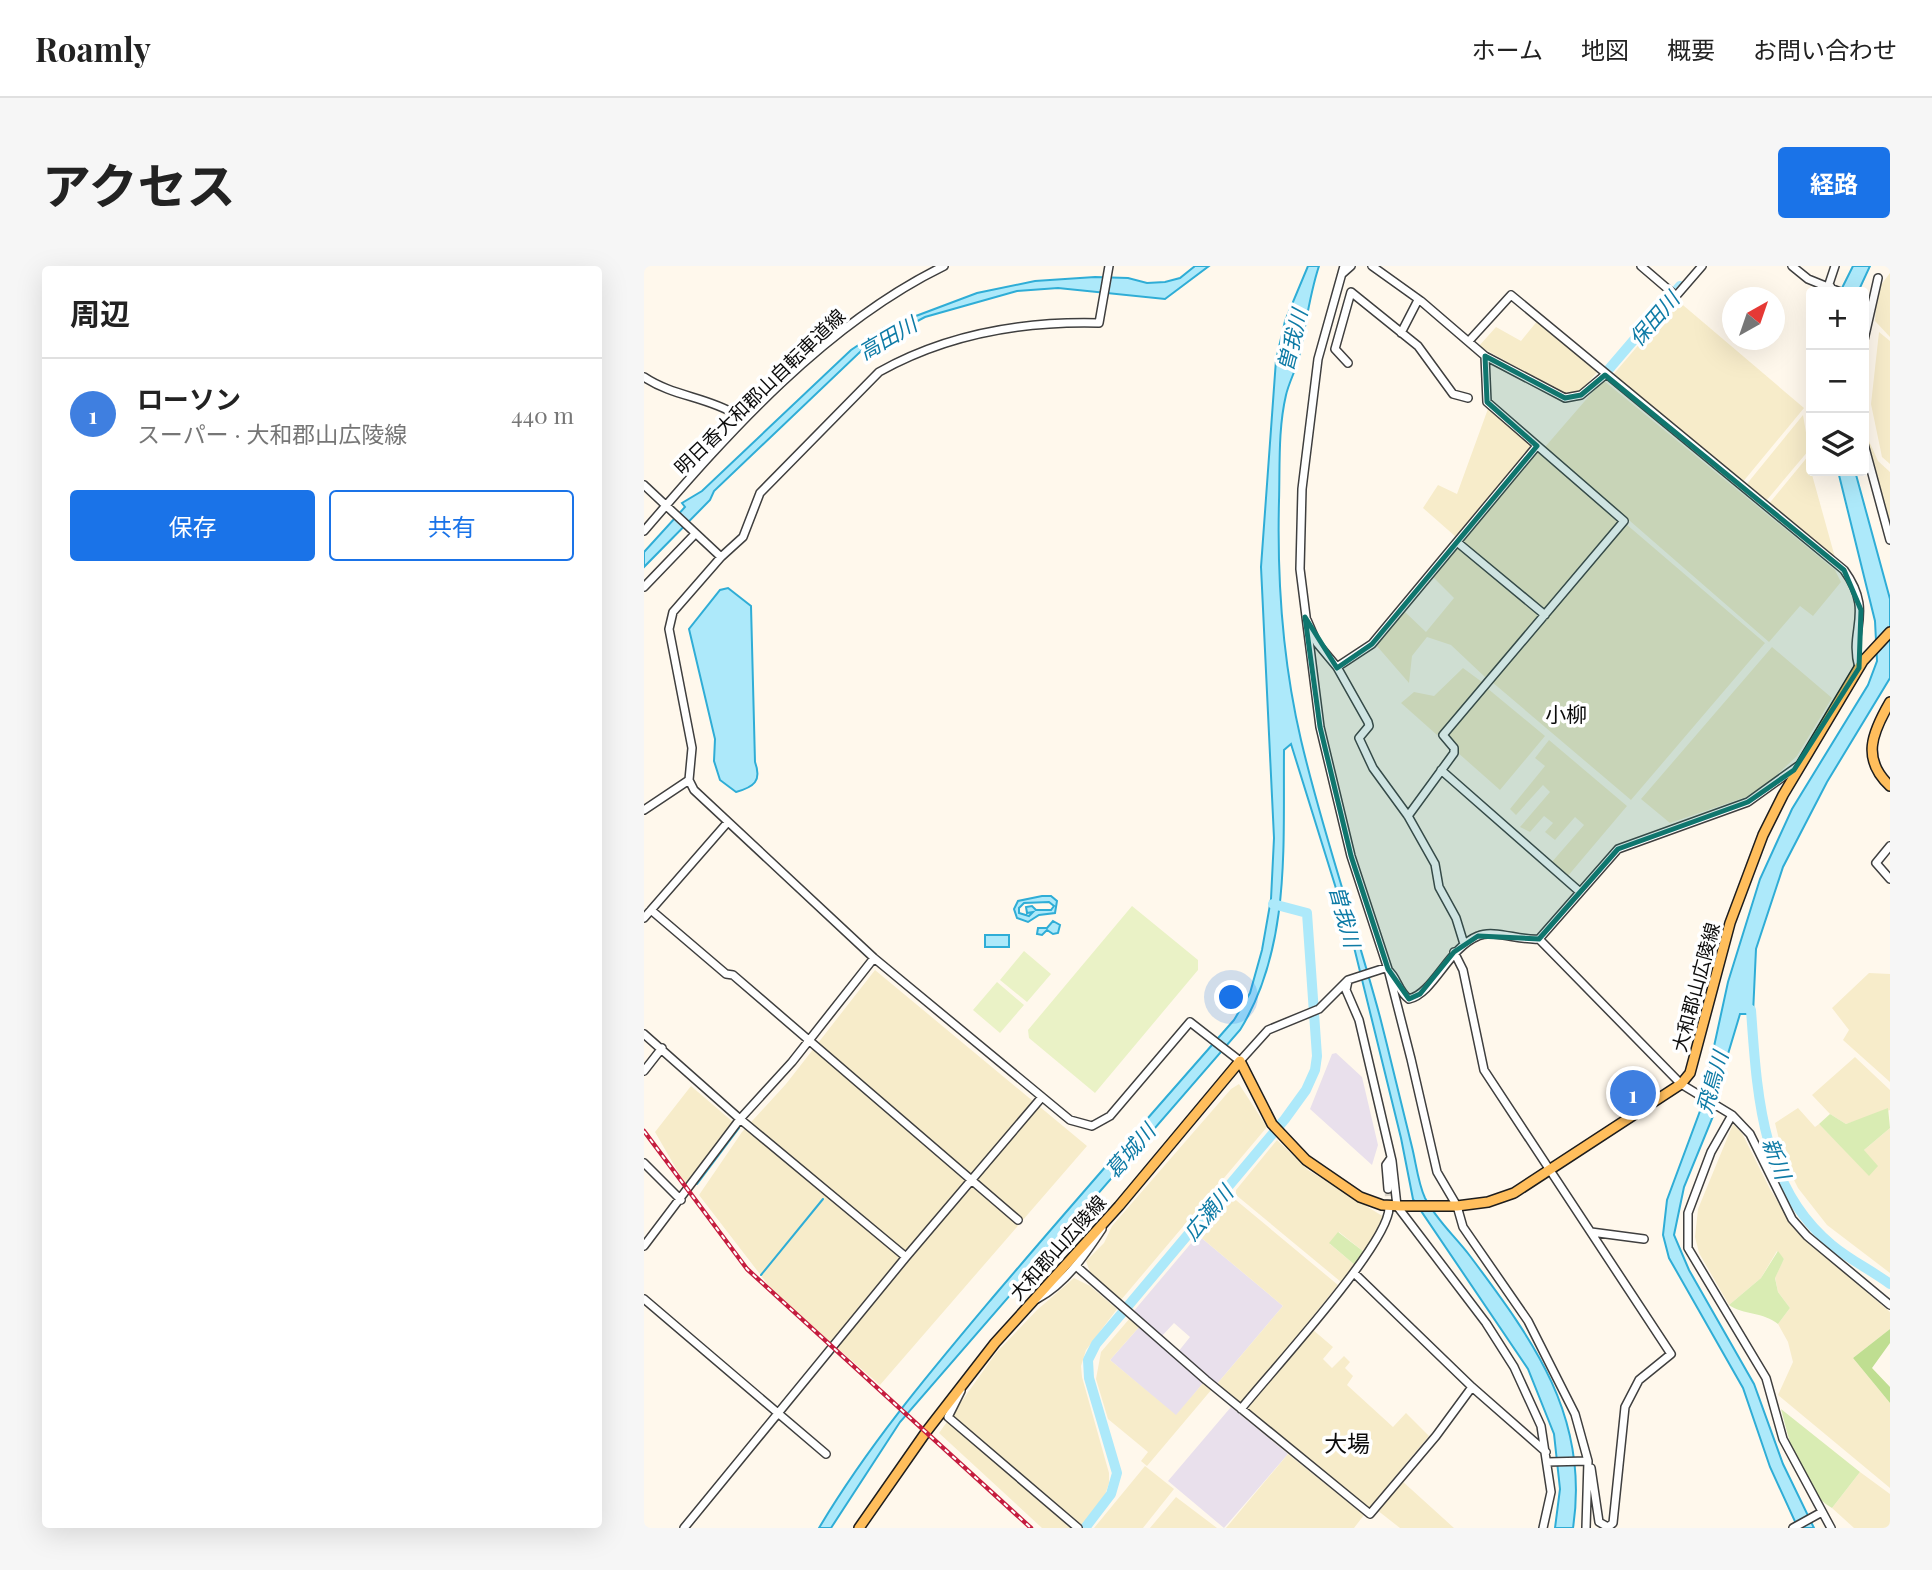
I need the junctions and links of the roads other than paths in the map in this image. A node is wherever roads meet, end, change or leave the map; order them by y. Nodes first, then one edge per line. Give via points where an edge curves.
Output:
1 (944, 266) edge
2 (1110, 266) edge
3 (1344, 266) edge
4 (1351, 266) edge
5 (1372, 266) edge
6 (1641, 266) edge
7 (1702, 266) edge
8 (1792, 266) edge
9 (1835, 266) edge
10 (1341, 275) junction
11 (1878, 278) dead end
12 (1826, 287) edge
13 (1832, 287) edge
14 (1869, 298) edge
15 (1418, 300) junction
16 (1401, 333) junction
17 (1469, 341) junction
18 (1485, 356) junction
19 (1348, 363) dead end
20 (1605, 375) junction
21 (644, 377) edge
22 (1468, 398) dead end
23 (1536, 447) junction
24 (711, 456) junction
25 (1869, 462) edge
26 (644, 485) edge
27 (666, 508) junction
28 (644, 531) edge
29 (693, 532) junction
30 (1890, 540) edge
31 (1457, 542) junction
32 (721, 557) junction
33 (647, 578) edge
34 (644, 587) edge
35 (1545, 615) junction
36 (1305, 617) junction
37 (1890, 632) edge
38 (1861, 665) junction
39 (1337, 667) junction
40 (1890, 702) edge
41 (1801, 763) junction
42 (1440, 770) junction
43 (689, 780) junction
44 (1890, 786) edge
45 (1772, 787) junction
46 (1783, 795) junction
47 (644, 810) edge
48 (1408, 816) junction
49 (726, 823) junction
50 (1890, 846) edge
51 (1890, 879) edge
52 (1580, 892) junction
53 (651, 910) junction
54 (644, 918) edge
55 (1539, 939) junction
56 (1464, 944) junction
57 (1454, 952) junction
58 (874, 958) junction
59 (1386, 969) junction
60 (1348, 981) junction
61 (644, 1034) edge
62 (807, 1039) junction
63 (662, 1048) junction
64 (1237, 1059) junction
65 (644, 1071) edge
66 (1681, 1084) junction
67 (1042, 1097) junction
68 (1732, 1115) junction
69 (740, 1119) junction
70 (1391, 1158) junction
71 (644, 1163) edge
72 (1551, 1172) junction
73 (972, 1180) junction
74 (1388, 1189) tunnel mouth
75 (681, 1200) junction
76 (1119, 1206) junction
77 (1395, 1206) junction
78 (1453, 1206) junction
79 (1018, 1220) dead end
80 (1591, 1232) junction
81 (1644, 1239) dead end
82 (644, 1246) edge
83 (905, 1257) junction
84 (1076, 1266) junction
85 (1354, 1273) junction
86 (644, 1299) edge
87 (1027, 1305) junction
88 (1890, 1305) edge
89 (968, 1378) junction
90 (1472, 1387) junction
91 (1241, 1409) junction
92 (778, 1414) junction
93 (1546, 1452) junction
94 (826, 1454) dead end
95 (1585, 1461) junction
96 (1549, 1463) junction
97 (1821, 1512) junction
98 (684, 1528) edge
99 (859, 1528) edge
100 (1077, 1528) edge
101 (1543, 1528) edge
102 (1586, 1528) edge
103 (1793, 1528) edge
104 (1831, 1528) edge

1 - 24 street, 明日香大和郡山自転車道線 via 845,326
2 - 32 street via 1099,323 1063,322 976,332 879,372 773,477 755,500 743,537
3 - 10 street
4 - 10 street
5 - 15 street
6 - 7 street via 1676,296
8 - 12 street
9 - 13 street
10 - 36 street via 1326,321 1310,404 1300,531
11 - 14 street
15 - 16 street
15 - 17 street
16 - 19 street via 1351,292 1335,349
16 - 22 street via 1425,355 1449,391
17 - 18 street
17 - 20 street via 1511,295
18 - 20 street via 1565,398 1581,395
18 - 23 street via 1487,402
20 - 38 street via 1844,570 1861,610 1855,655
21 - 24 street via 735,414
23 - 31 street
23 - 35 street via 1624,521
24 - 27 street, 明日香大和郡山自転車道線
25 - 30 street
26 - 27 street
27 - 28 street, 明日香大和郡山自転車道線
27 - 29 street
29 - 32 street
29 - 33 street
31 - 35 street
31 - 39 street via 1372,644
32 - 43 street via 673,612 669,629 691,748
33 - 34 street
35 - 42 street via 1443,735 1454,748
36 - 39 street via 1317,643
36 - 59 street via 1335,795
37 - 38 main road, 大和郡山広陵線
38 - 41 main road, 大和郡山広陵線
39 - 48 street via 1368,722 1359,738 1364,751
40 - 44 main road via 1872,735 1871,751 1876,771
41 - 45 street
41 - 46 main road, 大和郡山広陵線
42 - 48 street
42 - 52 street
43 - 47 street
43 - 49 street
45 - 46 street
45 - 52 street via 1748,802 1618,849
46 - 66 main road, 大和郡山広陵線 via 1753,858 1730,923 1695,1059
48 - 56 street via 1435,863
49 - 53 street
49 - 58 street
50 - 51 street via 1876,863
52 - 55 street
53 - 54 street
53 - 62 street
55 - 56 street via 1484,934
55 - 66 street
56 - 57 street
57 - 59 street via 1416,997 1409,999
57 - 72 street via 1463,970 1484,1070
58 - 62 street
58 - 67 street
59 - 60 street
59 - 78 street via 1437,1172
60 - 64 street via 1319,1009 1268,1030
60 - 70 street via 1346,990 1359,1020
61 - 63 street
62 - 69 street
62 - 73 street
63 - 65 street
63 - 69 street
64 - 67 street via 1190,1022 1110,1116 1092,1126 1070,1120
64 - 76 main road, 大和郡山広陵線
64 - 77 main road, 大和郡山広陵線 via 1283,1136 1333,1181 1371,1201
66 - 68 street
66 - 72 main road, 大和郡山広陵線
67 - 73 street
68 - 88 street via 1749,1134 1792,1219
68 - 97 street via 1711,1152 1688,1213 1688,1248 1766,1378 1783,1439
69 - 75 street
69 - 83 street
70 - 74 street via 1386,1166
70 - 77 street
71 - 75 street
72 - 78 main road, 大和郡山広陵線 via 1514,1193
72 - 80 street
73 - 79 street
73 - 83 street
75 - 82 street
76 - 84 street
76 - 87 main road, 大和郡山広陵線
77 - 78 main road, 大和郡山広陵線
77 - 85 street
77 - 93 street via 1486,1323 1514,1367 1541,1426
78 - 95 street via 1551,1359 1581,1428
80 - 81 street
80 - 95 street via 1671,1354 1639,1380 1625,1406 1613,1523 1608,1527 1600,1522 1594,1474
83 - 92 street
84 - 87 street via 1051,1291
84 - 91 street
85 - 90 street
85 - 91 street
86 - 92 street
87 - 89 main road, 大和郡山広陵線
89 - 99 main road, 大和郡山広陵線
89 - 100 street via 948,1417
90 - 91 street via 1370,1514
90 - 93 street
92 - 94 street
92 - 98 street
93 - 96 street
95 - 96 street
95 - 102 street
96 - 101 street via 1551,1492
97 - 103 street
97 - 104 street

